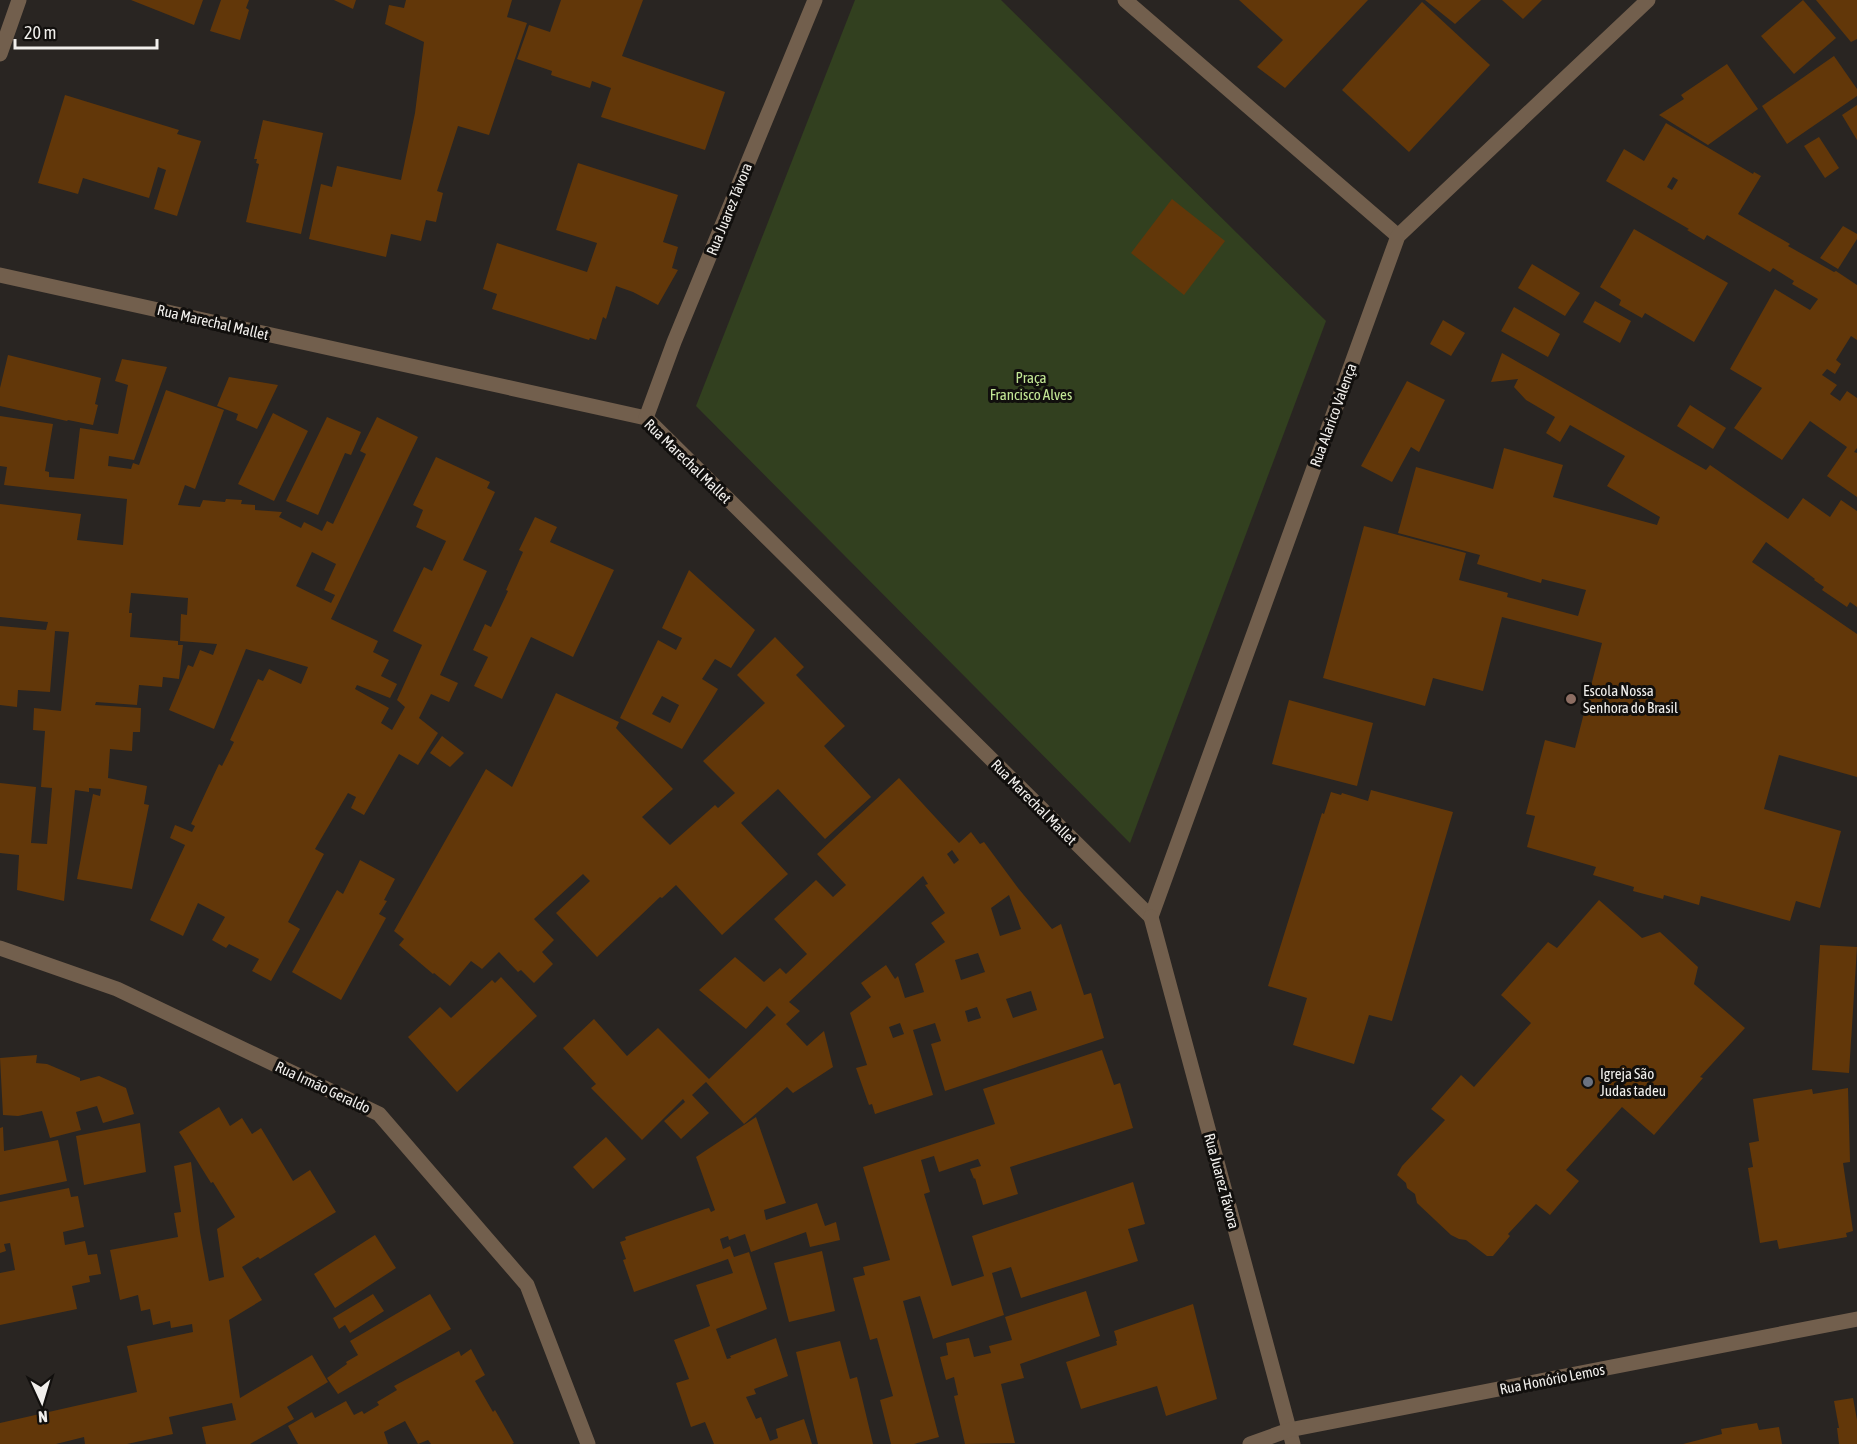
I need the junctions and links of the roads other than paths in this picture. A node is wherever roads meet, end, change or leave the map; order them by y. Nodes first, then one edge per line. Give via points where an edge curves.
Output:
1 (19, 0) edge
2 (815, 0) edge
3 (1125, 0) edge
4 (1648, 0) edge
5 (0, 54) edge
6 (1398, 236) junction
7 (0, 275) edge
8 (646, 418) junction
9 (1151, 917) junction
10 (0, 948) edge
11 (1857, 1319) edge
12 (1291, 1437) edge
13 (588, 1444) edge
14 (1250, 1444) edge

1 - 5 street
2 - 8 street, Rua Juarez Távora
3 - 6 street
4 - 6 street, Rua Alarico Valença
6 - 9 street, Rua Alarico Valença
7 - 8 street, Rua Marechal Mallet
8 - 9 street, Rua Marechal Mallet
9 - 12 street, Rua Juarez Távora
10 - 13 street, Rua Irmão Geraldo via 117,989 380,1114 527,1285
11 - 12 street, Rua Honório Lemos
12 - 14 street, Rua Honório Lemos

